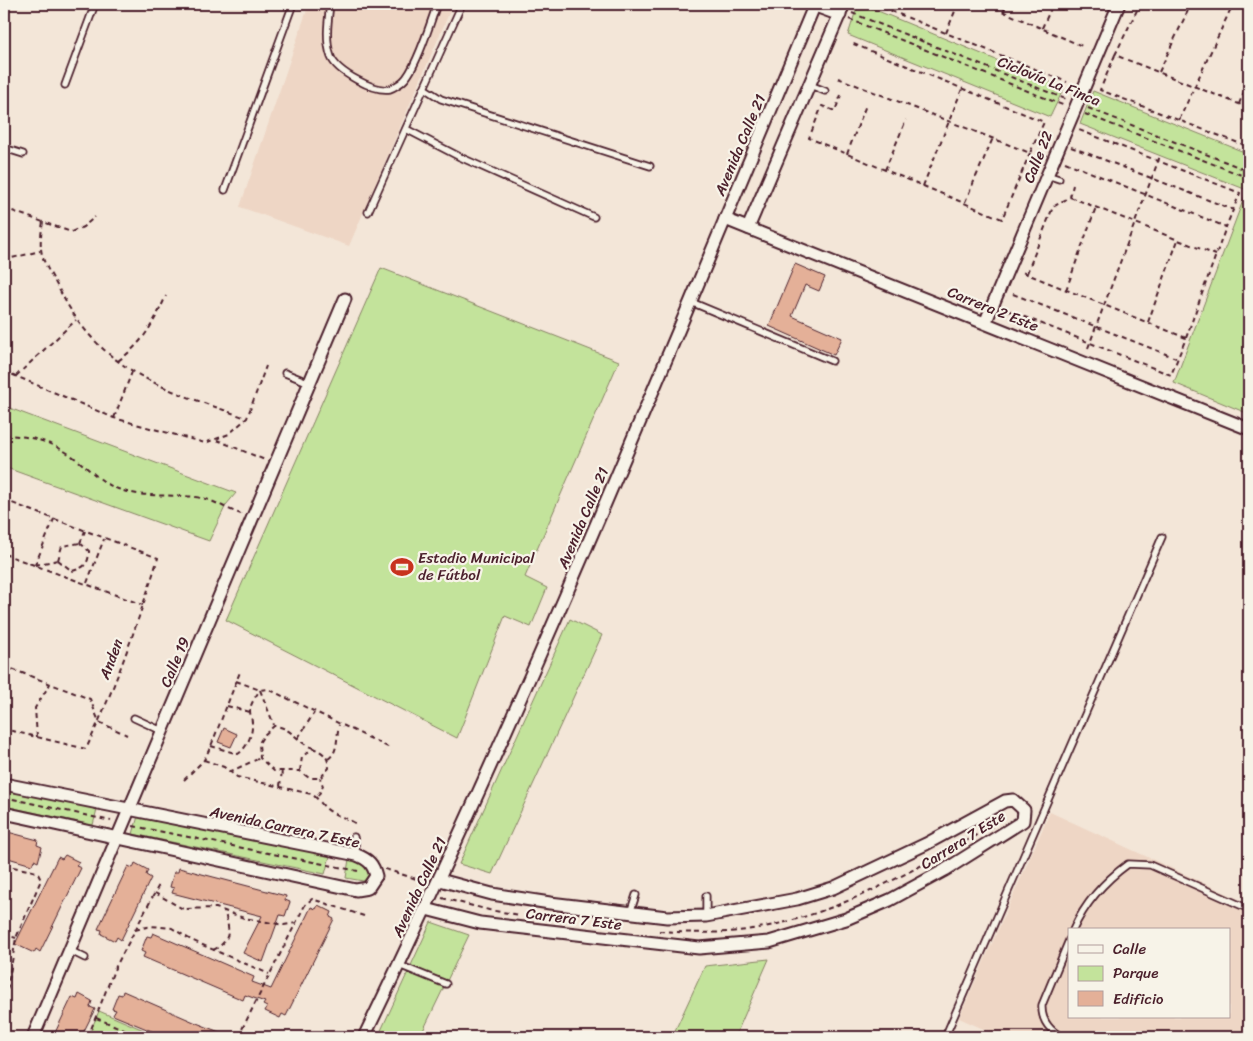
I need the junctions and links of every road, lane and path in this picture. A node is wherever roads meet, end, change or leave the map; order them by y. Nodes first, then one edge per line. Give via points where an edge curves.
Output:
1 (95, 4) edge
2 (292, 4) edge
3 (330, 4) edge
4 (437, 4) edge
5 (462, 4) edge
6 (813, 4) edge
7 (874, 4) edge
8 (958, 4) edge
9 (986, 4) edge
10 (1006, 4) edge
11 (1053, 4) edge
12 (1119, 4) edge
13 (1140, 4) edge
14 (1191, 4) edge
15 (1233, 4) edge
16 (842, 9) edge
17 (1004, 11) junction
18 (1042, 28) junction
19 (946, 33) junction
20 (851, 43) dead end
21 (1082, 46) dead end
22 (1115, 55) junction
23 (1159, 72) junction
24 (838, 78) dead end
25 (1249, 79) edge
26 (1067, 82) dead end
27 (65, 85) dead end
28 (810, 85) junction
29 (1195, 86) junction
30 (424, 88) junction
31 (962, 89) junction
32 (824, 91) dead end
33 (841, 95) dead end
34 (1239, 104) junction
35 (866, 105) dead end
36 (1075, 107) junction
37 (1249, 108) edge
38 (906, 120) dead end
39 (1179, 120) junction
40 (948, 121) junction
41 (406, 129) junction
42 (1078, 130) dead end
43 (993, 138) junction
44 (1071, 147) dead end
45 (4, 148) edge
46 (1249, 148) edge
47 (1030, 153) junction
48 (23, 154) dead end
49 (846, 154) junction
50 (1160, 156) dead end
51 (1158, 161) junction
52 (1065, 162) dead end
53 (650, 166) dead end
54 (885, 170) junction
55 (1249, 171) edge
56 (1047, 175) junction
57 (1152, 178) junction
58 (1249, 178) edge
59 (1059, 179) dead end
60 (1073, 185) dead end
61 (923, 186) junction
62 (225, 190) dead end
63 (1144, 195) junction
64 (1070, 197) junction
65 (964, 203) junction
66 (1096, 207) junction
67 (4, 208) edge
68 (1234, 210) junction
69 (368, 212) dead end
70 (594, 217) dead end
71 (95, 218) dead end
72 (726, 219) junction
73 (44, 222) junction
74 (1135, 223) junction
75 (1226, 227) junction
76 (748, 228) junction
77 (1178, 240) junction
78 (40, 251) junction
79 (1216, 255) junction
80 (4, 260) edge
81 (1022, 272) dead end
82 (1026, 274) junction
83 (1066, 290) junction
84 (1013, 294) dead end
85 (166, 296) dead end
86 (345, 299) dead end
87 (691, 302) junction
88 (1104, 305) junction
89 (1007, 310) dead end
90 (76, 320) junction
91 (986, 321) junction
92 (1148, 323) junction
93 (1096, 327) junction
94 (1186, 338) junction
95 (1090, 343) junction
96 (1088, 348) dead end
97 (1177, 359) junction
98 (118, 361) junction
99 (832, 361) dead end
100 (266, 366) dead end
101 (4, 371) edge
102 (132, 372) junction
103 (285, 373) dead end
104 (16, 376) junction
105 (310, 383) junction
106 (114, 418) junction
107 (247, 418) junction
108 (1249, 429) edge
109 (4, 435) edge
110 (217, 440) junction
111 (276, 464) junction
112 (4, 500) edge
113 (253, 517) junction
114 (54, 519) junction
115 (85, 531) junction
116 (1162, 537) dead end
117 (104, 539) junction
118 (80, 544) junction
119 (4, 554) edge
120 (58, 560) junction
121 (35, 565) junction
122 (86, 584) junction
123 (144, 605) junction
124 (4, 666) edge
125 (240, 672) dead end
126 (236, 681) junction
127 (50, 684) junction
128 (260, 690) junction
129 (227, 706) junction
130 (250, 712) junction
131 (314, 712) junction
132 (134, 718) dead end
133 (99, 722) junction
134 (339, 725) junction
135 (274, 726) junction
136 (4, 729) edge
137 (162, 731) junction
138 (127, 735) dead end
139 (37, 738) junction
140 (298, 738) junction
141 (212, 746) junction
142 (313, 748) junction
143 (390, 748) dead end
144 (260, 758) junction
145 (328, 759) junction
146 (204, 760) junction
147 (282, 771) junction
148 (300, 771) junction
149 (229, 772) junction
150 (320, 778) junction
151 (184, 780) dead end
152 (4, 784) edge
153 (280, 787) junction
154 (4, 797) edge
155 (317, 797) junction
156 (129, 810) junction
157 (4, 813) edge
158 (123, 824) junction
159 (356, 824) dead end
160 (117, 837) junction
161 (354, 837) dead end
162 (357, 855) junction
163 (4, 865) edge
164 (374, 866) junction
165 (358, 871) dead end
166 (160, 883) dead end
167 (439, 883) junction
168 (155, 893) junction
169 (636, 895) dead end
170 (706, 896) dead end
171 (426, 909) junction
172 (1249, 910) edge
173 (224, 911) junction
174 (630, 913) junction
175 (364, 916) dead end
176 (706, 916) junction
177 (296, 923) junction
178 (1075, 928) edge
179 (135, 930) junction
180 (4, 934) edge
181 (16, 938) junction
182 (1068, 942) edge
183 (69, 950) junction
184 (213, 950) junction
185 (85, 958) dead end
186 (399, 965) junction
187 (4, 970) edge
188 (8, 972) junction
189 (270, 974) junction
190 (446, 984) dead end
191 (7, 991) dead end
192 (96, 1018) junction
193 (33, 1037) edge
194 (88, 1037) edge
195 (143, 1037) edge
196 (238, 1037) edge
197 (364, 1037) edge
198 (945, 1037) edge
199 (1062, 1037) edge

1 - 27 lane
2 - 62 lane
3 - 4 lane via 327,34 332,58 344,72 371,86 390,89 404,80 418,55
5 - 30 lane
6 - 16 street
6 - 72 street, Avenida Calle 21
7 - 19 path
8 - 19 path
9 - 17 path
10 - 17 path
11 - 18 path
12 - 36 street, Calle 22
13 - 22 path
14 - 23 path
15 - 29 path
16 - 28 street
16 - 36 path
16 - 36 path, Ciclovía La Finca
17 - 18 path
18 - 21 path
19 - 26 path
20 - 31 path
22 - 23 path
22 - 39 path via 1100,90
23 - 29 path
24 - 40 path
25 - 34 path
28 - 32 lane
28 - 76 street
29 - 34 path
29 - 39 path
30 - 41 lane
30 - 53 lane via 441,99
31 - 40 path
31 - 47 path via 1044,122
33 - 49 path via 835,111 822,106 809,138
34 - 37 path
35 - 49 path
36 - 55 path, Ciclovía La Finca
36 - 56 street, Calle 22
36 - 58 path
38 - 54 path
39 - 46 path
40 - 43 path
40 - 61 path
41 - 69 lane
41 - 70 lane
42 - 51 path
43 - 47 path
43 - 65 path
44 - 57 path
45 - 48 lane
47 - 65 path via 1002,219
49 - 54 path
50 - 51 path
51 - 57 path
51 - 68 path via 1240,193
52 - 63 path
54 - 61 path
56 - 59 lane
56 - 91 street, Calle 22
57 - 63 path
57 - 68 path
60 - 64 path
61 - 65 path
63 - 74 path
63 - 75 path
64 - 66 path
64 - 82 path via 1053,207
66 - 74 path
66 - 83 path
67 - 73 path
68 - 75 path
71 - 73 path via 71,232
72 - 76 street, Carrera 2 Este
72 - 87 street, Avenida Calle 21
73 - 78 path
74 - 77 path
74 - 88 path
75 - 79 path
76 - 91 street, Carrera 2 Este
77 - 79 path
77 - 92 path
78 - 80 path
78 - 90 path
79 - 94 path
81 - 82 path
82 - 83 path
83 - 88 path
84 - 93 path
85 - 98 path via 145,338
86 - 105 street, Calle 19
87 - 99 lane
87 - 167 street, Avenida Calle 21 via 562,606
88 - 92 path
88 - 93 path
89 - 95 path
90 - 98 path
90 - 104 path
91 - 108 street, Carrera 2 Este
92 - 94 path
93 - 95 path
93 - 97 path
94 - 97 path
95 - 96 path
95 - 97 path via 1171,376
98 - 102 path
100 - 107 path
101 - 104 path
102 - 106 path
102 - 107 path via 151,383
103 - 105 lane
104 - 106 path
105 - 111 street, Calle 19
106 - 110 path via 195,441
107 - 110 path
109 - 113 path via 33,437 56,445 118,489 145,495 206,499 227,510
110 - 111 path
111 - 113 street, Calle 19
112 - 114 path, Anden
113 - 137 street, Calle 19
114 - 115 path, Anden
114 - 121 path
115 - 117 path, Anden
115 - 118 path
116 - 198 lane
117 - 122 path
117 - 123 path, Anden via 158,558
118 - 120 path via 62,546
118 - 120 path via 90,551 89,560 82,568 72,571
119 - 121 path
120 - 121 path
121 - 122 path
122 - 123 path
123 - 133 path, Anden
124 - 127 path
125 - 126 path
126 - 128 path
126 - 129 path
127 - 133 path via 90,699
127 - 139 path via 35,708
128 - 130 path
128 - 131 path via 268,689
128 - 135 path
129 - 130 path
129 - 141 path
130 - 141 path via 251,734 244,750 238,754
131 - 134 path
131 - 140 path
132 - 137 lane
133 - 138 path
133 - 139 path, Anden via 86,749
134 - 143 path
134 - 145 path via 336,750
135 - 140 path via 286,728
135 - 144 path via 259,742
136 - 139 path, Anden
137 - 156 street, Calle 19
140 - 142 path
141 - 146 path
142 - 145 path via 323,752
142 - 148 path via 302,757
144 - 147 path via 274,771
144 - 149 path
145 - 150 path via 329,768
146 - 149 path
146 - 151 path
147 - 148 path
147 - 153 path
148 - 150 path via 309,778
149 - 153 path via 237,777
150 - 155 path via 323,786
152 - 156 street, Avenida Carrera 7 Este
153 - 155 path
154 - 158 path
155 - 159 path via 330,812
156 - 158 street, Calle 19
156 - 162 street, Avenida Carrera 7 Este
157 - 160 street, Avenida Carrera 7 Este
158 - 160 street, Calle 19
158 - 165 path
160 - 164 street, Avenida Carrera 7 Este via 356,890 368,888 373,883 376,876
160 - 183 street, Calle 19
161 - 162 lane
162 - 164 street, Avenida Carrera 7 Este
163 - 181 path via 40,875 39,886
164 - 167 path
166 - 168 path
167 - 171 street, Avenida Calle 21
167 - 174 street, Carrera 7 Este via 492,894
168 - 173 path via 183,909 216,908
168 - 179 path
169 - 174 lane
170 - 176 lane
171 - 176 street, Carrera 7 Este via 480,923 699,948 769,942 846,919 890,900 989,844 1023,821 1024,810 1013,800 1005,802 833,888 798,899
171 - 186 street, Avenida Calle 21
172 - 178 lane via 1150,865 1128,864 1108,878
173 - 177 path via 284,925
173 - 184 path via 230,930 221,946
174 - 176 street, Carrera 7 Este via 667,917
175 - 177 path via 312,899
177 - 189 path
179 - 184 path via 151,926 172,928
179 - 192 path via 114,970
180 - 181 path
181 - 188 path
182 - 199 lane via 1042,1005 1044,1021
183 - 185 lane
183 - 193 street, Calle 19
184 - 189 path
186 - 190 lane
186 - 197 street, Avenida Calle 21
187 - 188 path
188 - 191 path
189 - 196 path
192 - 194 path
192 - 195 path

